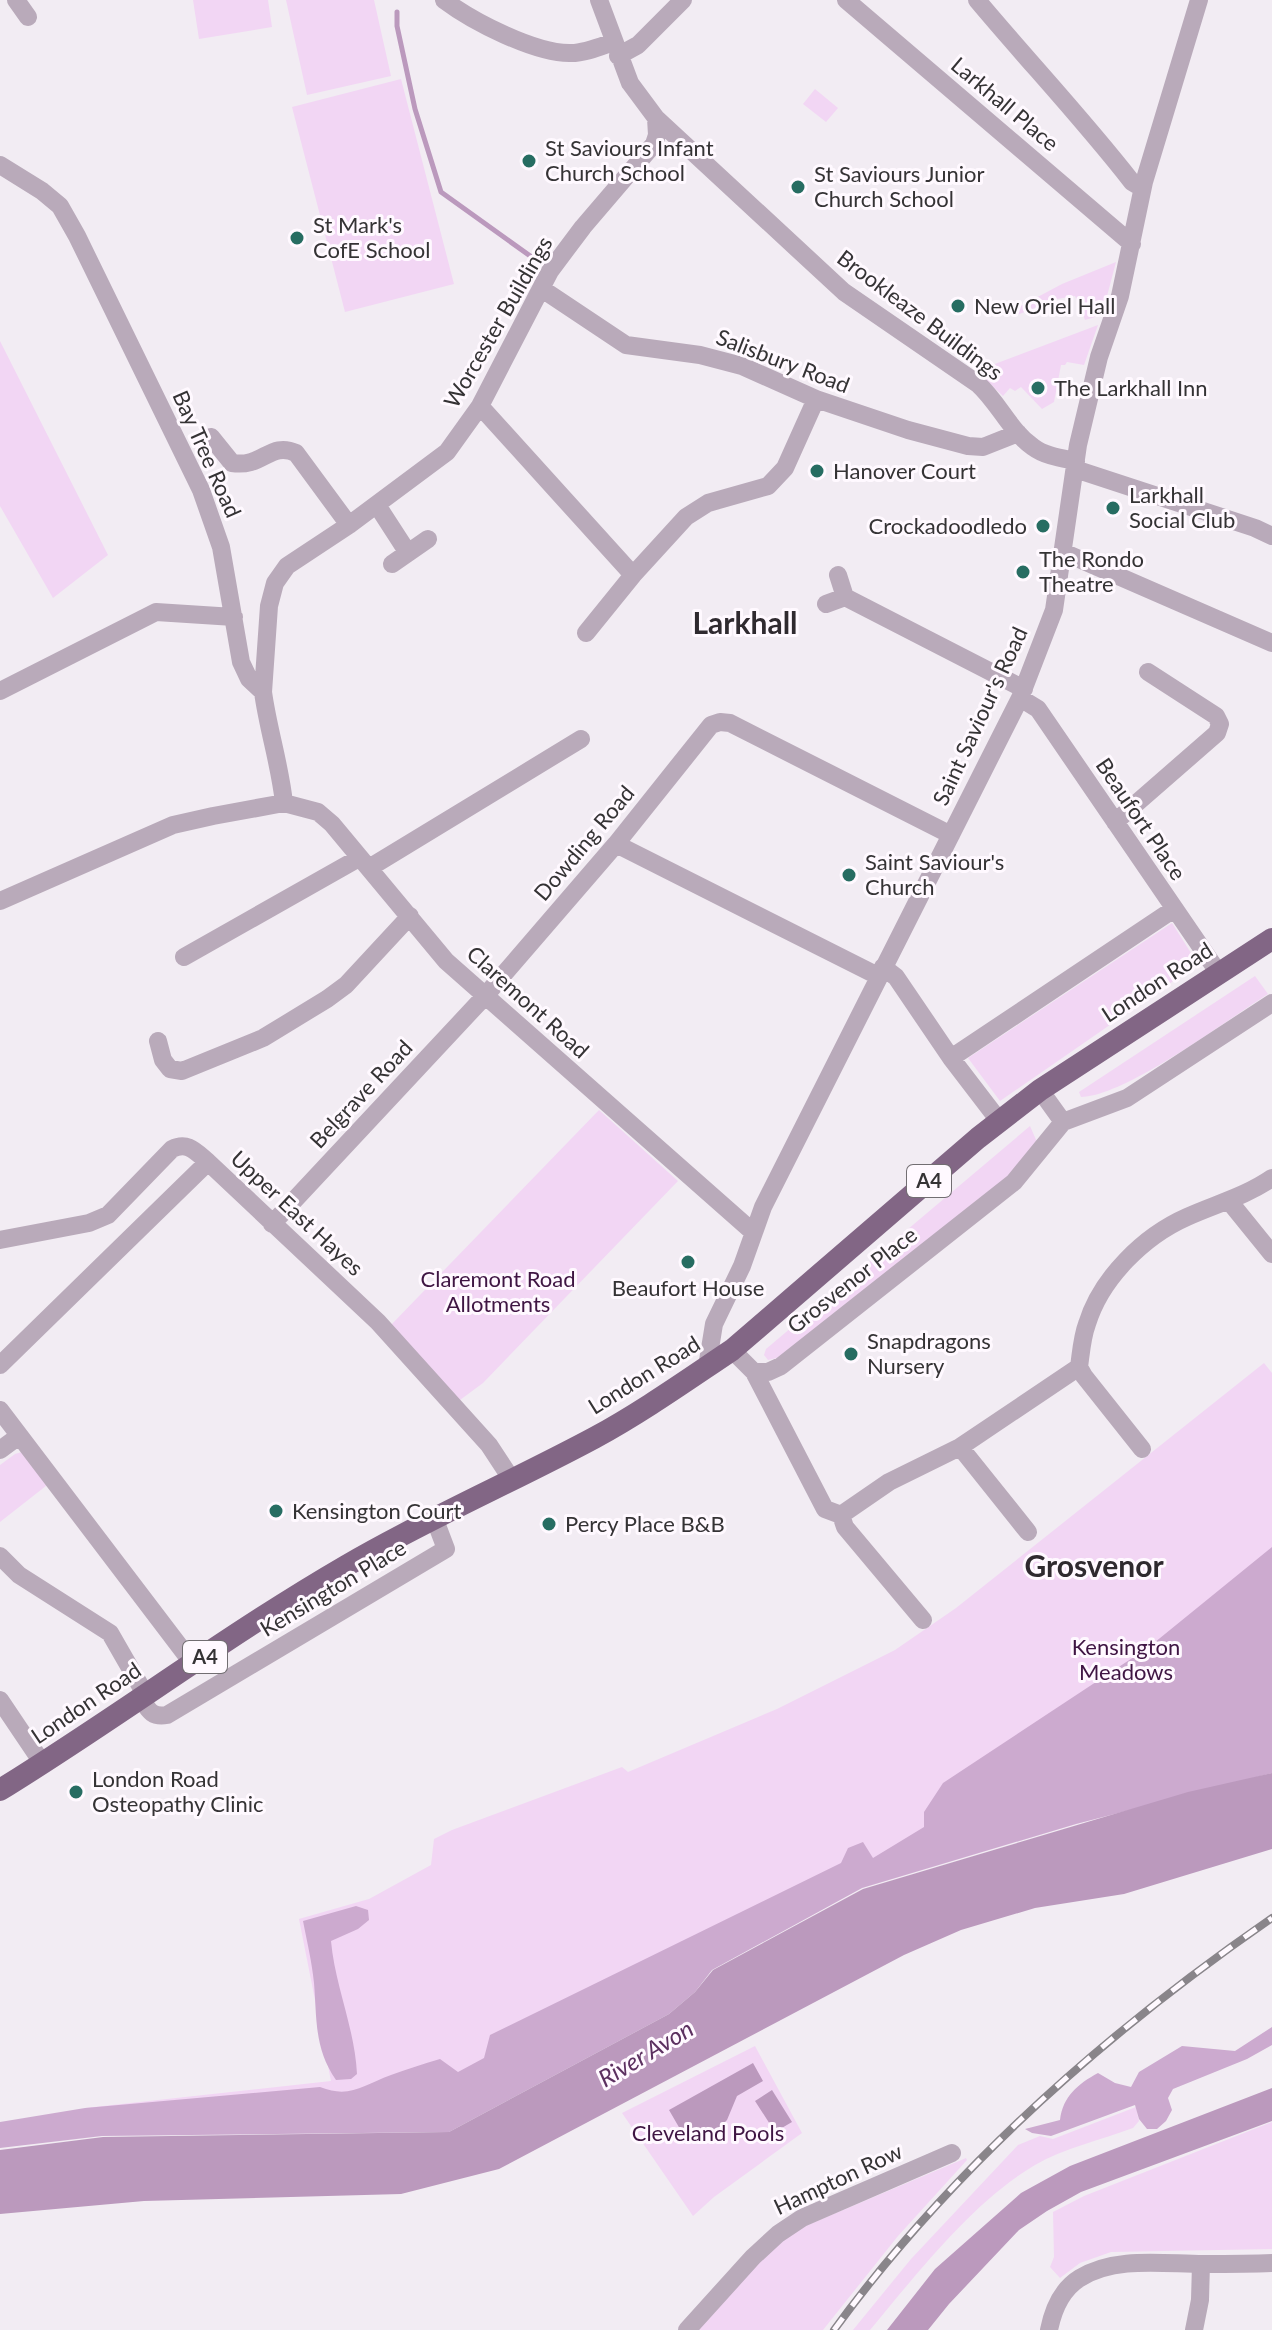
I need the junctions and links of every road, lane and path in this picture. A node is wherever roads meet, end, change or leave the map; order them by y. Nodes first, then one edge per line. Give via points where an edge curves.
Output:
1 (16, 0) edge
2 (444, 0) edge
3 (599, 0) edge
4 (683, 0) edge
5 (846, 0) edge
6 (977, 0) edge
7 (1195, 1) edge
8 (28, 17) dead end
9 (616, 49) junction
10 (656, 118) junction
11 (0, 165) edge
12 (1144, 182) junction
13 (1132, 244) junction
14 (542, 289) junction
15 (816, 399) junction
16 (480, 406) junction
17 (1018, 433) junction
18 (211, 437) dead end
19 (1075, 465) junction
20 (377, 505) junction
21 (349, 525) junction
22 (1272, 536) edge
23 (428, 539) dead end
24 (1063, 552) junction
25 (633, 575) junction
26 (838, 575) dead end
27 (845, 597) junction
28 (826, 604) dead end
29 (234, 617) junction
30 (586, 633) dead end
31 (1272, 643) edge
32 (1148, 672) dead end
33 (0, 691) edge
34 (263, 692) junction
35 (1022, 693) junction
36 (581, 739) dead end
37 (284, 803) junction
38 (1115, 822) junction
39 (951, 835) junction
40 (616, 844) junction
41 (364, 863) junction
42 (0, 901) edge
43 (1174, 909) junction
44 (410, 916) junction
45 (1272, 939) edge
46 (184, 957) dead end
47 (880, 971) junction
48 (1218, 972) junction
49 (485, 996) junction
50 (1272, 1003) edge
51 (158, 1041) dead end
52 (951, 1058) junction
53 (1040, 1090) junction
54 (1000, 1122) junction
55 (1063, 1122) junction
56 (208, 1162) junction
57 (1272, 1178) edge
58 (1229, 1201) junction
59 (272, 1224) junction
60 (753, 1232) junction
61 (0, 1240) edge
62 (1272, 1254) edge
63 (732, 1350) junction
64 (0, 1365) edge
65 (707, 1367) junction
66 (1079, 1367) junction
67 (754, 1372) junction
68 (0, 1410) edge
69 (19, 1436) junction
70 (960, 1447) junction
71 (1142, 1449) dead end
72 (0, 1450) edge
73 (512, 1480) junction
74 (841, 1515) junction
75 (435, 1520) junction
76 (1028, 1532) dead end
77 (0, 1556) edge
78 (912, 1617) dead end
79 (193, 1664) junction
80 (142, 1696) junction
81 (0, 1700) edge
82 (43, 1764) junction
83 (0, 1790) edge
84 (952, 2153) dead end
85 (1272, 2263) edge
86 (1201, 2264) junction
87 (687, 2330) edge
88 (1049, 2330) edge
89 (1194, 2330) edge

1 - 8 street
2 - 9 street via 468,17 549,51
3 - 9 street, Brookleaze Buildings
4 - 9 street via 638,45
5 - 13 street, Larkhall Place
6 - 12 street via 1132,182
7 - 12 street, Saint Saviour's Road
9 - 10 street, Brookleaze Buildings via 630,83
10 - 14 street, Worcester Buildings via 654,144 583,227
10 - 17 street, Brookleaze Buildings via 844,292 978,384
11 - 29 street, Bay Tree Road via 60,206 77,236 201,490 221,547
12 - 13 street, Saint Saviour's Road
13 - 19 street, Saint Saviour's Road
14 - 15 street, Salisbury Road via 626,345 742,366
14 - 16 street, Worcester Buildings
15 - 17 street, Salisbury Road via 968,446 983,447
15 - 25 street via 785,468 768,486 708,503 686,517
16 - 20 street, Worcester Buildings via 447,452
16 - 25 street
17 - 19 street, Brookleaze Buildings via 1033,448
18 - 21 street via 232,463 251,465 278,449 296,453
19 - 22 street, Brookleaze Buildings
19 - 24 street, Saint Saviour's Road
20 - 21 street, Worcester Buildings
20 - 23 street via 400,558
21 - 34 street, Worcester Buildings via 287,566 275,583
24 - 31 street
24 - 35 street, Saint Saviour's Road via 1054,610
25 - 30 street
26 - 27 street
27 - 28 street
27 - 35 street, Beaufort Place
29 - 33 street via 156,612
29 - 34 street, Bay Tree Road via 241,662
32 - 38 street via 1216,716 1220,724 1217,733
34 - 37 street, Bay Tree Road
35 - 38 street, Beaufort Place
35 - 39 street, Saint Saviour's Road
36 - 41 street
37 - 41 street, Claremont Road via 318,812
37 - 42 street via 173,825
38 - 43 street, Beaufort Place
39 - 40 street, Dowding Road via 720,722 711,725
39 - 47 street, Saint Saviour's Road
40 - 47 street
40 - 49 street, Dowding Road
41 - 44 street, Claremont Road
41 - 46 street
43 - 48 street, Beaufort Place
43 - 52 street
44 - 49 street, Claremont Road via 446,961
44 - 51 street via 346,985 263,1038 182,1071 170,1069
45 - 48 highway, London Road / A4
47 - 52 street via 896,977
47 - 60 street, Saint Saviour's Road
48 - 53 highway, London Road / A4
49 - 59 street, Belgrave Road
49 - 60 street, Claremont Road
50 - 55 street via 1127,1098
52 - 54 street
53 - 54 highway, London Road / A4
53 - 55 street
54 - 63 highway, London Road / A4
55 - 67 street, Grosvenor Place via 1014,1182 781,1366
56 - 59 street, Upper East Hayes
56 - 61 street via 181,1145 108,1215
56 - 64 street, Upper East Hayes
57 - 58 street
58 - 62 street
58 - 66 street via 1185,1217 1144,1243 1115,1273 1090,1316
59 - 73 street, Upper East Hayes via 378,1322 489,1445
60 - 65 street, Saint Saviour's Road via 712,1329
63 - 65 highway, London Road / A4
63 - 67 street
65 - 73 highway, London Road / A4 via 597,1436
66 - 70 street
66 - 71 street
67 - 74 street via 825,1509
68 - 69 street
69 - 72 street
69 - 79 street
70 - 74 street via 889,1482
70 - 76 street
73 - 75 highway, London Road / A4
74 - 78 street
75 - 79 highway, London Road / A4 via 293,1596
75 - 80 street, Kensington Place via 446,1549 167,1715 150,1713
77 - 80 street via 19,1575 110,1633
79 - 80 highway, London Road / A4
80 - 82 highway, London Road / A4
81 - 82 street
82 - 83 highway, London Road / A4
84 - 87 street, Hampton Row via 802,2218 778,2234
85 - 86 street
86 - 88 street via 1096,2270 1067,2288
86 - 89 street

